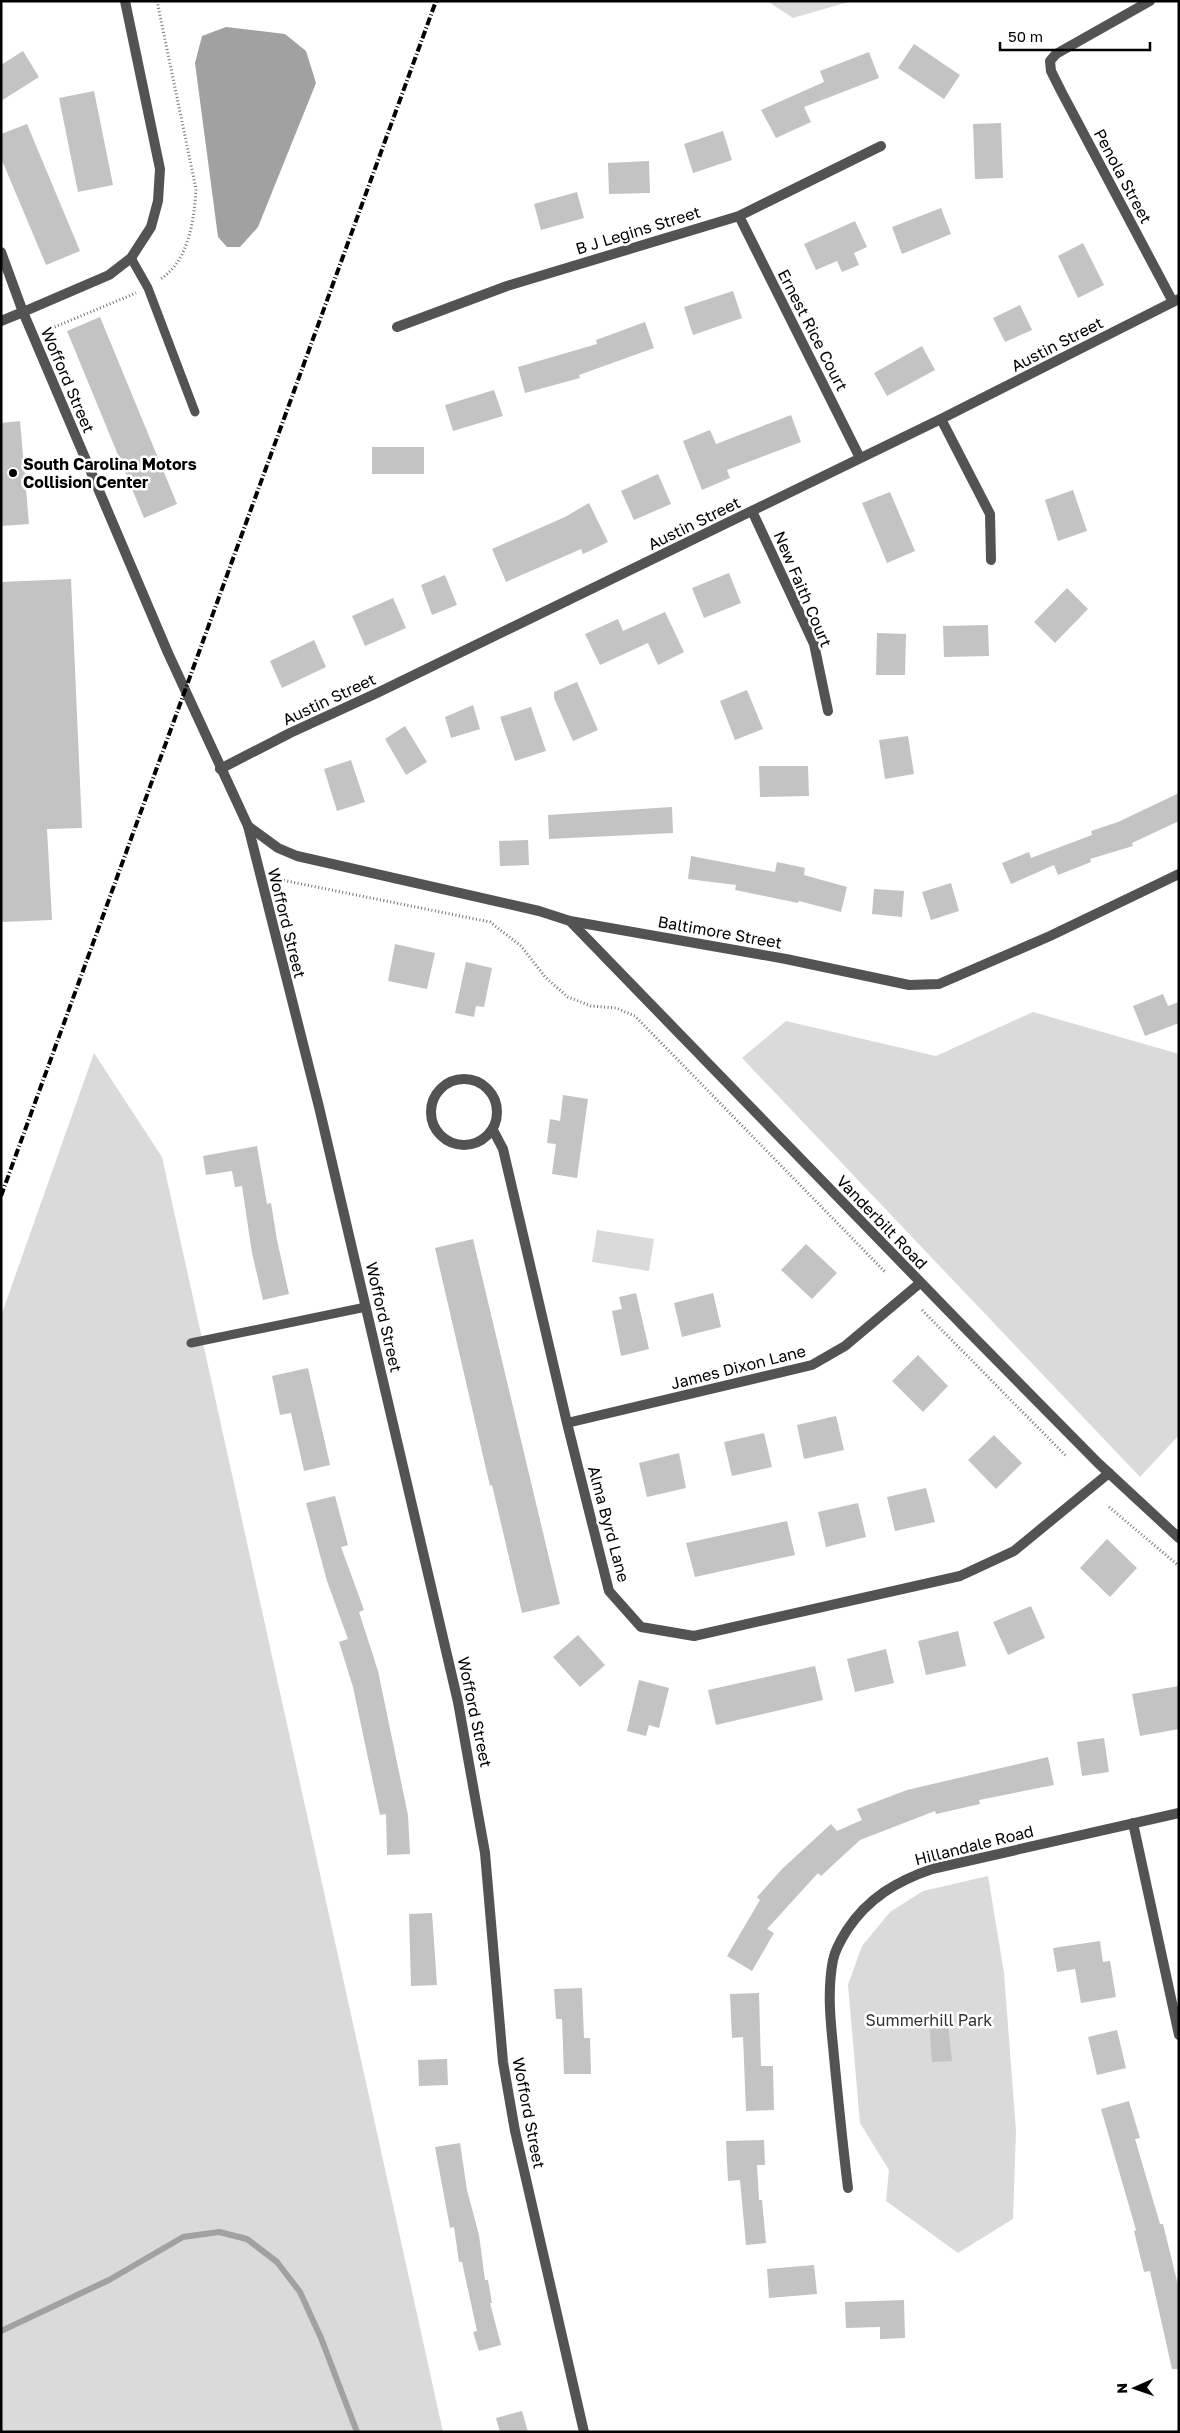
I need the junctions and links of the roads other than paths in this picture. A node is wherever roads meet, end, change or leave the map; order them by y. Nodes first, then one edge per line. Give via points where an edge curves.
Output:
1 (125, 1) edge
2 (1150, 1) edge
3 (881, 146) dead end
4 (739, 216) junction
5 (1, 252) edge
6 (131, 258) junction
7 (1176, 301) edge
8 (23, 312) junction
9 (1, 321) edge
10 (397, 327) dead end
11 (195, 412) dead end
12 (941, 419) junction
13 (860, 458) junction
14 (752, 511) junction
15 (991, 560) dead end
16 (828, 711) dead end
17 (220, 769) junction
18 (248, 826) junction
19 (1179, 874) edge
20 (570, 921) junction
21 (493, 1130) junction
22 (920, 1283) junction
23 (366, 1307) junction
24 (191, 1343) dead end
25 (567, 1424) junction
26 (1109, 1473) junction
27 (1179, 1538) edge
28 (1179, 1813) edge
29 (1132, 1823) junction
30 (1179, 2035) edge
31 (848, 2188) dead end
32 (584, 2432) edge

1 - 6 street via 160,169 158,201 151,227
2 - 7 street, Penola Street via 1056,54 1050,61 1051,71 1061,91
3 - 4 street, B J Legins Street
4 - 10 street, B J Legins Street via 507,286
4 - 13 street, Ernest Rice Court
5 - 8 street, Wofford Street
6 - 8 street via 109,275
6 - 11 lane via 148,288
7 - 12 street, Austin Street
8 - 9 street
8 - 17 street, Wofford Street
12 - 13 street, Austin Street
12 - 15 street via 990,514
13 - 14 street, Austin Street
14 - 16 street, New Faith Court via 814,644
14 - 17 street, Austin Street
17 - 18 street, Wofford Street
18 - 20 street, Baltimore Street via 278,848 297,856 539,911
18 - 23 street, Wofford Street
19 - 20 street, Baltimore Street via 1050,936 929,986 909,985 786,959
20 - 22 street, Vanderbilt Road
21 - 21 street via 497,1104 492,1092 482,1083 470,1078 457,1079 436,1093 431,1119 436,1131 446,1140 458,1145 472,1145
21 - 25 street, Alma Byrd Lane via 503,1148
22 - 25 street, James Dixon Lane via 845,1346 812,1365
22 - 26 street, Vanderbilt Road
23 - 24 lane
23 - 32 street, Wofford Street via 434,1592 472,1773 485,1853 503,2062 515,2131
25 - 26 street, Alma Byrd Lane via 609,1591 641,1627 694,1636 960,1576 1014,1551
26 - 27 street, Vanderbilt Road
28 - 29 street, Hillandale Road
29 - 30 street
29 - 31 street, Hillandale Road via 910,1876 883,1892 855,1918 833,1959 829,2006

